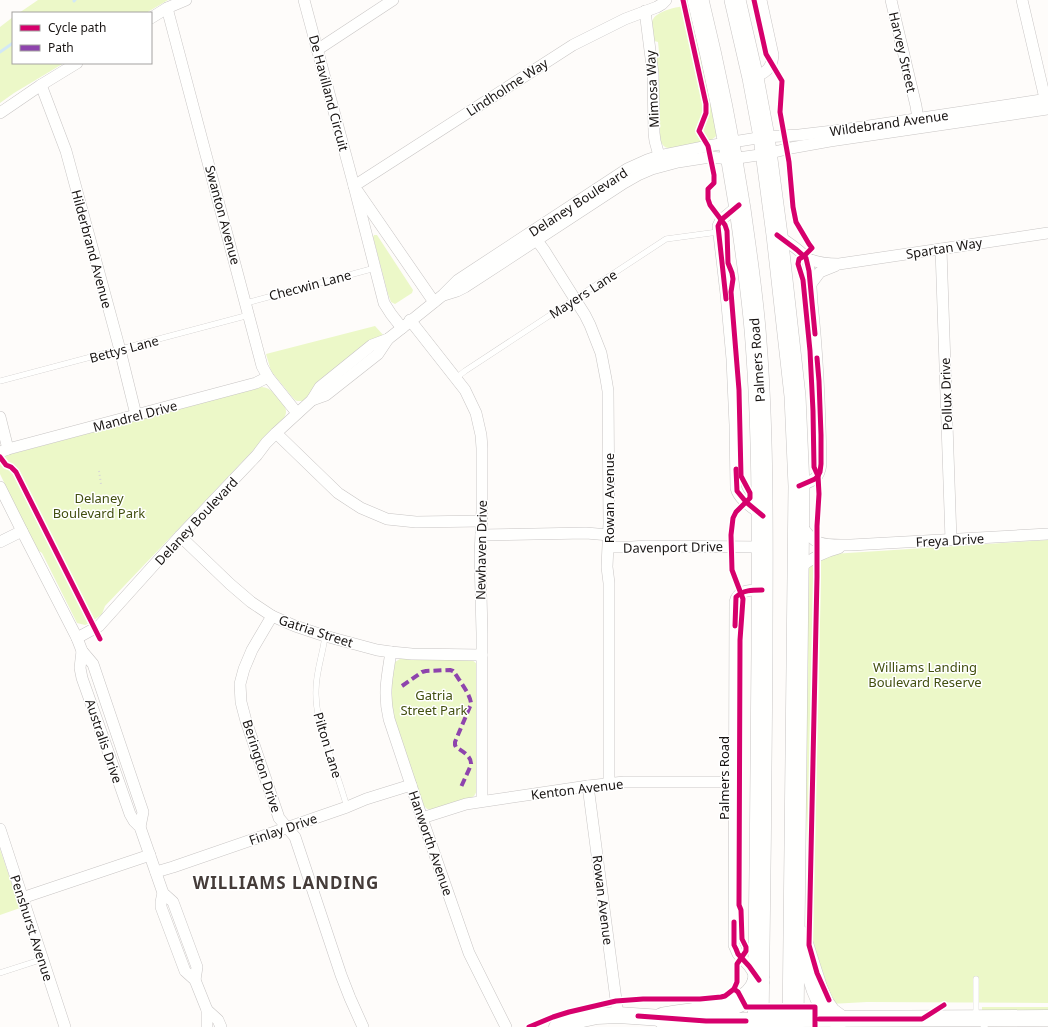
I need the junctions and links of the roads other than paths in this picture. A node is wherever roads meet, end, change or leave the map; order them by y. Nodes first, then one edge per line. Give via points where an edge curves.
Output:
1 (186, 0) edge
2 (304, 0) edge
3 (393, 0) edge
4 (666, 0) edge
5 (698, 0) edge
6 (734, 0) edge
7 (761, 0) edge
8 (891, 0) edge
9 (1022, 0) edge
10 (167, 8) junction
11 (645, 11) junction
12 (152, 17) edge
13 (317, 50) junction
14 (75, 64) edge
15 (753, 78) junction
16 (41, 85) junction
17 (1047, 104) edge
18 (0, 113) edge
19 (919, 123) junction
20 (830, 136) junction
21 (765, 146) junction
22 (730, 151) junction
23 (660, 161) junction
24 (354, 186) junction
25 (739, 205) junction
26 (379, 222) junction
27 (365, 230) junction
28 (718, 232) junction
29 (1048, 233) edge
30 (777, 235) junction
31 (534, 236) junction
32 (941, 249) junction
33 (806, 258) junction
34 (839, 264) junction
35 (375, 268) junction
36 (811, 284) junction
37 (576, 298) junction
38 (434, 302) junction
39 (246, 303) junction
40 (249, 315) junction
41 (406, 324) junction
42 (120, 350) junction
43 (268, 377) junction
44 (456, 378) junction
45 (0, 381) edge
46 (297, 413) junction
47 (136, 415) junction
48 (0, 417) edge
49 (276, 432) junction
50 (4, 450) edge
51 (799, 486) junction
52 (0, 487) edge
53 (763, 516) junction
54 (798, 520) junction
55 (482, 521) junction
56 (22, 531) junction
57 (1048, 534) edge
58 (481, 535) junction
59 (609, 535) junction
60 (180, 536) junction
61 (951, 540) junction
62 (0, 542) edge
63 (851, 545) junction
64 (608, 547) junction
65 (762, 547) junction
66 (798, 569) junction
67 (762, 590) junction
68 (272, 616) junction
69 (325, 636) junction
70 (78, 638) junction
71 (391, 652) junction
72 (482, 655) junction
73 (736, 782) junction
74 (609, 784) junction
75 (411, 785) junction
76 (588, 786) junction
77 (482, 801) junction
78 (347, 807) junction
79 (422, 818) junction
80 (287, 827) junction
81 (0, 832) edge
82 (150, 855) junction
83 (156, 872) junction
84 (22, 898) junction
85 (794, 918) junction
86 (43, 959) junction
87 (0, 973) edge
88 (976, 979) dead end
89 (759, 980) junction
90 (207, 1010) junction
91 (618, 1015) junction
92 (663, 1018) junction
93 (1048, 1018) edge
94 (838, 1019) junction
95 (793, 1023) edge
96 (982, 1023) edge
97 (758, 1024) edge
98 (65, 1027) edge
99 (207, 1027) edge
100 (221, 1027) edge
101 (364, 1027) edge
102 (506, 1027) edge
103 (557, 1027) edge

1 - 10 street
2 - 13 street, De Havilland Circuit
3 - 13 street
4 - 11 street, Lindholme Way via 657,7
5 - 22 highway, Palmers Road
6 - 15 highway
7 - 15 street via 773,55 772,64 763,74
8 - 19 street, Harvey Street
9 - 17 street
10 - 12 street
10 - 39 street, Swanton Avenue
11 - 23 street, Mimosa Way via 653,74 654,133
11 - 24 street, Lindholme Way via 573,45
13 - 24 street, De Havilland Circuit
14 - 16 street
15 - 21 highway
16 - 18 street
16 - 42 street, Hilderbrand Avenue via 66,151
17 - 19 street, Wildebrand Avenue
19 - 20 street, Wildebrand Avenue
20 - 21 street, Wildebrand Avenue
20 - 21 street, Wildebrand Avenue via 791,148
21 - 22 street, Wildebrand Avenue
21 - 22 street, Wildebrand Avenue
21 - 30 highway
22 - 23 street, Delaney Boulevard
22 - 23 street, Delaney Boulevard via 678,162
22 - 25 highway, Palmers Road
23 - 31 street, Delaney Boulevard via 647,160 627,169
24 - 26 street, De Havilland Circuit
24 - 27 street, De Havilland Circuit
25 - 28 street via 721,220
25 - 53 highway, Palmers Road via 756,341 762,429
26 - 27 street
26 - 38 street, De Havilland Circuit
27 - 35 street, De Havilland Circuit
28 - 37 lane, Mayers Lane via 666,239
28 - 53 street, Palmers Road via 732,359 736,488 739,495
29 - 32 street, Spartan Way
30 - 33 street
30 - 51 highway via 795,396
31 - 37 street, Rowan Avenue
31 - 38 street, Delaney Boulevard via 458,280
32 - 34 street, Spartan Way
32 - 61 street, Pollux Drive
33 - 34 street, Spartan Way via 826,264
33 - 36 street
34 - 36 street, Spartan Way via 820,272
35 - 39 lane, Checwin Lane
35 - 41 street, De Havilland Circuit via 384,303 391,314
36 - 51 street via 819,381 822,464 815,479
37 - 44 lane, Mayers Lane
37 - 59 street, Rowan Avenue via 596,339 608,391
38 - 41 street, Delaney Boulevard
39 - 40 street, Swanton Avenue
40 - 42 lane, Bettys Lane
40 - 43 street, Swanton Avenue via 262,366
41 - 44 street, Newhaven Drive
41 - 46 street, Delaney Boulevard via 388,339 378,354 326,395 312,400
42 - 45 lane, Bettys Lane
42 - 47 street, Hilderbrand Avenue
43 - 46 street, Swanton Avenue
43 - 47 street, Mandrel Drive via 256,383
44 - 55 street, Newhaven Drive via 471,400 479,425 482,448
46 - 49 street, Delaney Boulevard
47 - 50 street, Mandrel Drive
48 - 50 street
49 - 55 street via 338,493 361,508 387,519 416,522
49 - 60 street, Delaney Boulevard
51 - 54 highway
52 - 56 street, Australis Drive
53 - 65 highway, Palmers Road
54 - 63 street, Freya Drive via 806,535 818,543
54 - 66 highway
55 - 58 street, Newhaven Drive
56 - 62 street
56 - 70 street, Australis Drive
57 - 61 street, Freya Drive
58 - 59 street, Davenport Drive
58 - 72 street, Newhaven Drive
59 - 64 street, Rowan Avenue
60 - 68 street, Gatria Street via 230,584
60 - 70 street, Delaney Boulevard via 98,626
61 - 63 street, Freya Drive
63 - 66 street, Freya Drive via 827,551
64 - 65 street, Davenport Drive
64 - 74 street, Rowan Avenue
65 - 67 highway, Palmers Road
66 - 85 highway
67 - 73 street, Palmers Road via 740,593 735,602
67 - 89 highway, Palmers Road
68 - 69 street, Gatria Street
68 - 80 street, Berington Drive via 247,661 240,692 246,721 279,818
69 - 71 street, Gatria Street
69 - 78 lane, Pilton Lane via 316,680 316,707
70 - 82 street, Australis Drive via 82,651 92,664 134,787 142,812 140,827
71 - 72 street, Gatria Street
71 - 75 street, Hanworth Avenue via 385,692 387,709
72 - 77 street, Newhaven Drive
73 - 74 street, Kenton Avenue
73 - 89 street, Palmers Road via 734,945
74 - 76 street, Kenton Avenue
75 - 78 street, Finlay Drive
75 - 79 street, Hanworth Avenue
76 - 77 street, Kenton Avenue
76 - 91 street, Rowan Avenue
77 - 79 street, Kenton Avenue
78 - 80 street, Finlay Drive
79 - 102 street, Hanworth Avenue via 470,953
80 - 83 street, Finlay Drive
80 - 101 street, Berington Drive via 296,837 341,975
81 - 84 street, Penshurst Avenue
82 - 83 street, Australis Drive
82 - 84 street
83 - 90 street, Australis Drive via 163,893 173,902 176,909 197,967 196,980
84 - 86 street, Penshurst Avenue
85 - 94 highway via 823,1003
85 - 95 highway
86 - 87 lane
86 - 98 street, Penshurst Avenue
88 - 96 lane via 976,1012
89 - 92 highway via 749,995 727,1006
89 - 97 highway, Palmers Road
90 - 99 street, Australis Drive
90 - 100 street, Australis Drive via 218,1020
91 - 92 street
91 - 103 street via 597,1016
92 - 97 street
93 - 96 street
94 - 95 street
94 - 96 street
95 - 97 highway

